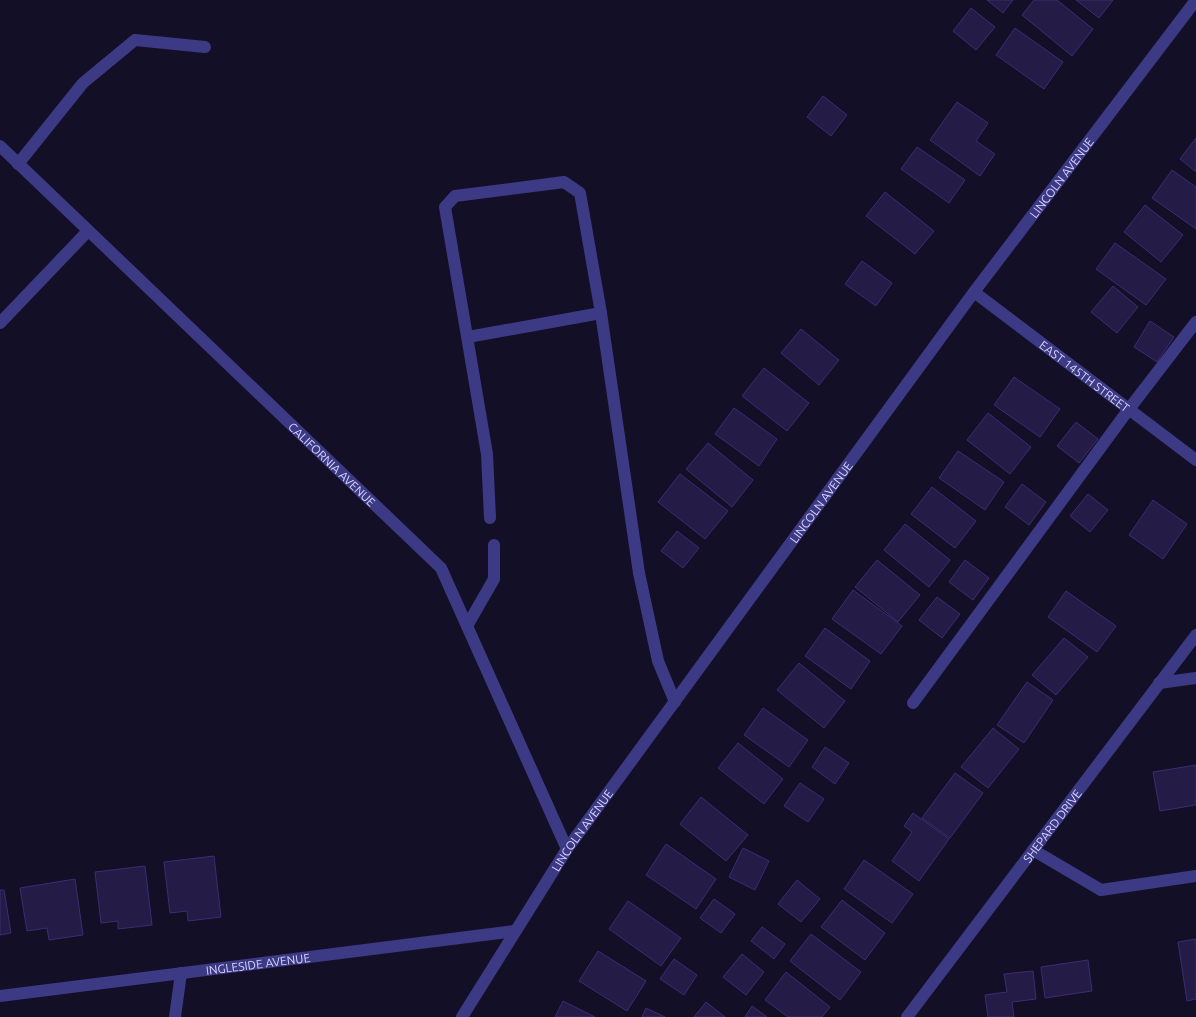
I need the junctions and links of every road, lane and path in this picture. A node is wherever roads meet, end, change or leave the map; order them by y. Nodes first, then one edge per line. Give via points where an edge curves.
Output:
1 (1196, 0) edge
2 (205, 47) dead end
3 (0, 146) edge
4 (18, 164) junction
5 (88, 231) junction
6 (974, 292) junction
7 (601, 313) junction
8 (1196, 322) edge
9 (0, 323) edge
10 (468, 337) junction
11 (1129, 409) junction
12 (1196, 460) edge
13 (490, 518) dead end
14 (494, 545) dead end
15 (468, 626) junction
16 (1196, 635) edge
17 (1196, 678) edge
18 (1160, 683) junction
19 (675, 702) junction
20 (913, 703) dead end
21 (567, 850) junction
22 (1033, 850) junction
23 (1196, 876) edge
24 (515, 931) junction
25 (180, 973) junction
26 (0, 996) edge
27 (175, 1017) edge
28 (462, 1017) edge
29 (907, 1017) edge

1 - 6 street, LINCOLN AVENUE
2 - 4 street via 136,40 83,83
3 - 4 street, CALIFORNIA AVENUE
4 - 5 street, CALIFORNIA AVENUE
5 - 9 street
5 - 15 street, CALIFORNIA AVENUE via 442,568
6 - 11 street, EAST 145TH STREET
6 - 19 street, LINCOLN AVENUE
7 - 10 street
7 - 10 street via 580,193 564,182 455,196 445,207
7 - 19 street via 639,573 658,661
8 - 11 street
10 - 13 street via 488,454
11 - 12 street, EAST 145TH STREET
11 - 20 street
14 - 15 street via 494,580
15 - 21 street, CALIFORNIA AVENUE
16 - 18 street, SHEPARD DRIVE
17 - 18 street
18 - 22 street, SHEPARD DRIVE
19 - 21 street, LINCOLN AVENUE
21 - 24 street, LINCOLN AVENUE
22 - 23 street via 1101,890
22 - 29 street, SHEPARD DRIVE
24 - 25 street, INGLESIDE AVENUE
24 - 28 street, LINCOLN AVENUE
25 - 26 street, INGLESIDE AVENUE
25 - 27 street

